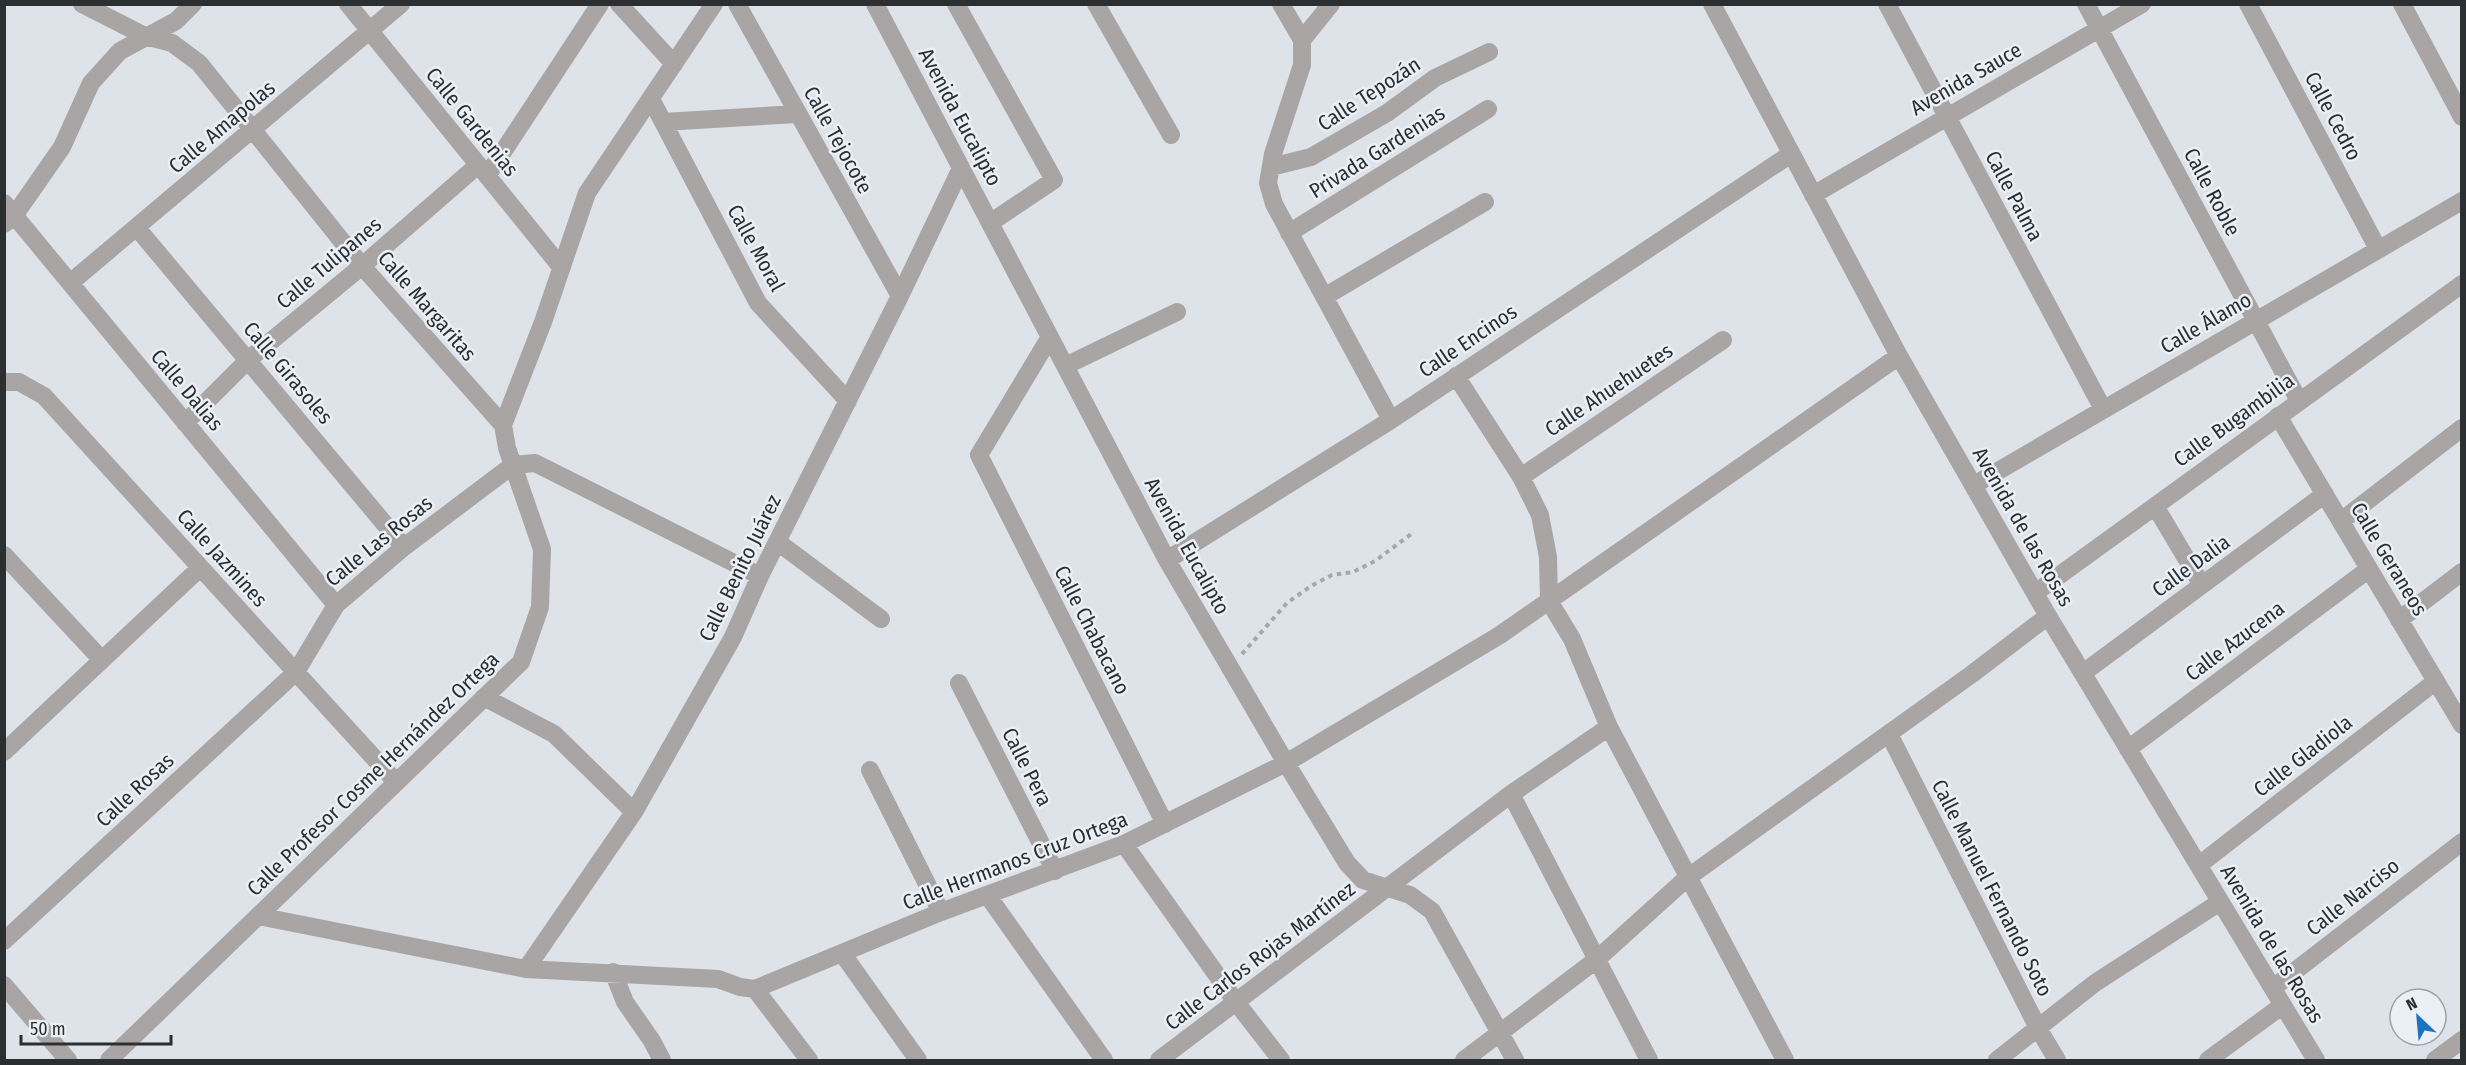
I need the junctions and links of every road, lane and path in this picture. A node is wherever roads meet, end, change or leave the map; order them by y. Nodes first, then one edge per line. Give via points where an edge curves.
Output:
1 (82, 4) edge
2 (193, 4) edge
3 (348, 4) edge
4 (401, 4) edge
5 (600, 4) edge
6 (619, 4) edge
7 (714, 4) edge
8 (737, 4) edge
9 (874, 4) edge
10 (957, 4) edge
11 (1096, 4) edge
12 (1281, 4) edge
13 (1330, 4) edge
14 (1712, 4) edge
15 (1887, 4) edge
16 (2086, 4) edge
17 (2142, 4) edge
18 (2248, 4) edge
19 (2402, 4) edge
20 (2099, 29) junction
21 (370, 32) junction
22 (145, 36) junction
23 (1302, 40) junction
24 (1489, 52) dead end
25 (674, 64) junction
26 (651, 99) junction
27 (1488, 109) dead end
28 (797, 114) junction
29 (1946, 116) junction
30 (2462, 117) edge
31 (663, 122) junction
32 (253, 130) junction
33 (1171, 135) dead end
34 (1791, 154) junction
35 (1271, 167) junction
36 (961, 168) junction
37 (483, 171) junction
38 (1813, 195) junction
39 (2462, 201) edge
40 (1485, 202) dead end
41 (8, 214) edge
42 (990, 223) junction
43 (137, 228) junction
44 (1289, 233) junction
45 (2378, 249) junction
46 (362, 267) junction
47 (561, 267) junction
48 (70, 284) junction
49 (2462, 284) edge
50 (900, 296) junction
51 (1324, 297) junction
52 (1177, 312) dead end
53 (2256, 320) junction
54 (1050, 337) junction
55 (1723, 340) dead end
56 (1899, 356) junction
57 (248, 360) junction
58 (1065, 366) junction
59 (1456, 376) junction
60 (4, 382) edge
61 (2299, 400) junction
62 (848, 401) junction
63 (2103, 409) junction
64 (2278, 416) junction
65 (1391, 420) junction
66 (185, 423) junction
67 (503, 425) junction
68 (2462, 428) edge
69 (513, 465) junction
70 (1521, 477) junction
71 (1974, 485) junction
72 (2325, 494) junction
73 (2155, 506) junction
74 (2341, 521) junction
75 (1414, 532) dead end
76 (779, 543) junction
77 (404, 546) junction
78 (4, 555) edge
79 (1167, 560) junction
80 (200, 568) junction
81 (2370, 569) junction
82 (2462, 572) edge
83 (760, 576) junction
84 (2202, 585) junction
85 (2035, 593) junction
86 (1549, 601) junction
87 (336, 605) junction
88 (2048, 616) junction
89 (881, 619) dead end
90 (2399, 620) junction
91 (102, 660) junction
92 (1230, 669) junction
93 (296, 672) junction
94 (2083, 673) junction
95 (2436, 681) junction
96 (959, 682) dead end
97 (484, 697) junction
98 (2461, 721) edge
99 (1609, 727) junction
100 (1889, 734) junction
101 (2128, 749) junction
102 (4, 752) edge
103 (1286, 763) junction
104 (870, 770) dead end
105 (396, 782) junction
106 (1511, 795) junction
107 (634, 812) junction
108 (1165, 824) junction
109 (2462, 842) edge
110 (1124, 844) junction
111 (2199, 865) junction
112 (1055, 871) junction
113 (1687, 878) junction
114 (1387, 888) junction
115 (988, 896) junction
116 (2220, 902) junction
117 (941, 912) junction
118 (258, 916) junction
119 (4, 941) edge
120 (842, 953) junction
121 (1596, 960) junction
122 (526, 969) junction
123 (613, 972) junction
124 (4, 985) edge
125 (2273, 988) junction
126 (755, 989) junction
127 (1236, 1002) junction
128 (2283, 1005) junction
129 (2038, 1028) junction
130 (1500, 1033) junction
131 (2462, 1040) edge
132 (1776, 1057) edge
133 (662, 1058) edge
134 (68, 1060) edge
135 (109, 1060) edge
136 (809, 1060) edge
137 (918, 1060) edge
138 (1104, 1060) edge
139 (1159, 1060) edge
140 (1281, 1060) edge
141 (1464, 1060) edge
142 (1515, 1060) edge
143 (1649, 1060) edge
144 (1997, 1060) edge
145 (2057, 1060) edge
146 (2208, 1060) edge
147 (2316, 1060) edge
148 (2435, 1060) edge

1 - 22 street, Calle Margaritas
2 - 22 street via 176,21
3 - 21 street, Calle Gardenias
4 - 21 street, Calle Amapolas
5 - 37 street, Calle Tulipanes
6 - 25 street
7 - 25 street
8 - 28 street, Calle Tejocote
9 - 36 street, Avenida Eucalipto
10 - 42 street via 1054,180
11 - 33 street
12 - 23 street
13 - 23 street
14 - 34 street, Avenida de las Rosas
15 - 29 street, Calle Palma
16 - 20 street, Calle Roble
17 - 20 street, Avenida Sauce
18 - 45 street, Calle Cedro
19 - 30 street
20 - 29 street, Avenida Sauce
20 - 53 street, Calle Roble
21 - 32 street, Calle Amapolas
21 - 37 street, Calle Gardenias
22 - 32 street, Calle Margaritas via 172,43 199,63
22 - 41 street via 120,51 91,83 62,147
23 - 35 street via 1302,65
24 - 35 street, Calle Tepozán via 1436,78 1311,157
25 - 26 street
26 - 31 street, Calle Moral
26 - 47 street via 587,193
27 - 44 street, Privada Gardenias
28 - 31 street
28 - 50 street, Calle Tejocote
29 - 38 street, Avenida Sauce
29 - 63 street, Calle Palma
31 - 62 street, Calle Moral via 758,303
32 - 43 street, Calle Amapolas
32 - 46 street, Calle Margaritas
34 - 38 street, Avenida de las Rosas
34 - 59 street, Calle Encinos
35 - 44 street via 1268,183
36 - 42 street, Avenida Eucalipto
36 - 50 street, Calle Benito Juárez
37 - 46 street, Calle Tulipanes
37 - 47 street, Calle Gardenias
38 - 56 street, Avenida de las Rosas
39 - 45 street, Calle Álamo
40 - 51 street
41 - 48 street, Calle Dalias
42 - 54 street, Avenida Eucalipto
43 - 48 street, Calle Amapolas
43 - 57 street, Calle Girasoles
44 - 51 street
45 - 53 street, Calle Álamo
46 - 57 street, Calle Tulipanes
46 - 67 street, Calle Margaritas
47 - 67 street
48 - 66 street, Calle Dalias
49 - 61 street, Calle Bugambilia
50 - 62 street, Calle Benito Juárez
51 - 65 street
52 - 58 street
53 - 61 street, Calle Roble
53 - 63 street, Calle Álamo
54 - 58 street, Avenida Eucalipto
54 - 108 street, Calle Chabacano via 979,455
55 - 70 street, Calle Ahuehuetes
56 - 71 street, Avenida de las Rosas
56 - 86 street, Calle Hermanos Cruz Ortega
57 - 66 street, Calle Tulipanes
57 - 77 street, Calle Girasoles
58 - 79 street, Avenida Eucalipto
59 - 65 street, Calle Encinos
59 - 70 street
60 - 80 street, Calle Jazmines via 19,382 44,396
61 - 64 street, Calle Bugambilia
62 - 76 street, Calle Benito Juárez
63 - 71 street, Calle Álamo
64 - 72 street, Calle Geraneos
64 - 73 street, Calle Bugambilia
65 - 79 street, Calle Encinos
66 - 87 street, Calle Dalias
67 - 69 street, Calle Profesor Cosme Hernández Ortega
68 - 74 street
69 - 77 street, Calle Las Rosas
69 - 83 street via 535,463
69 - 97 street, Calle Profesor Cosme Hernández Ortega via 542,549 540,607 521,662
70 - 86 street via 1540,515 1548,557
71 - 85 street, Avenida de las Rosas
72 - 74 street, Calle Geraneos
72 - 84 street, Calle Dalia
73 - 84 street
73 - 85 street, Calle Bugambilia
74 - 81 street, Calle Geraneos
75 - 92 path via 1375,561 1353,572 1332,575 1287,603
76 - 83 street, Calle Benito Juárez
76 - 89 street
77 - 87 street, Calle Las Rosas
78 - 91 street
79 - 92 street, Avenida Eucalipto
80 - 91 street
80 - 93 street, Calle Jazmines
81 - 90 street, Calle Geraneos
81 - 101 street, Calle Azucena
82 - 90 street
83 - 107 street, Calle Benito Juárez via 733,637
84 - 94 street, Calle Dalia
85 - 88 street, Avenida de las Rosas
86 - 99 street via 1572,639
86 - 103 street, Calle Hermanos Cruz Ortega via 1500,635
87 - 93 street, Calle Las Rosas
88 - 94 street, Avenida de las Rosas
88 - 100 street
90 - 95 street, Calle Geraneos
91 - 102 street
92 - 103 street, Avenida Eucalipto
93 - 105 street, Calle Jazmines
93 - 119 street, Calle Rosas
94 - 101 street, Avenida de las Rosas
95 - 98 street, Calle Geraneos
95 - 111 street, Calle Gladiola
96 - 112 street, Calle Pera
97 - 105 street, Calle Profesor Cosme Hernández Ortega
97 - 107 street via 554,734
99 - 106 street, Calle Carlos Rojas Martínez
99 - 113 street
100 - 113 street
100 - 129 street, Calle Manuel Fernando Soto
101 - 111 street, Avenida de las Rosas
103 - 108 street, Calle Hermanos Cruz Ortega
103 - 114 street, Avenida Eucalipto via 1347,863 1364,880
104 - 117 street
105 - 118 street, Calle Profesor Cosme Hernández Ortega
106 - 114 street, Calle Carlos Rojas Martínez
106 - 121 street
107 - 122 street, Calle Benito Juárez
108 - 110 street, Calle Hermanos Cruz Ortega
109 - 125 street, Calle Narciso
110 - 112 street, Calle Hermanos Cruz Ortega
110 - 127 street
111 - 116 street, Avenida de las Rosas
112 - 115 street, Calle Hermanos Cruz Ortega
113 - 121 street
113 - 132 street
114 - 127 street, Calle Carlos Rojas Martínez
114 - 130 street, Avenida Eucalipto via 1410,895 1432,911
115 - 117 street, Calle Hermanos Cruz Ortega
115 - 138 street
116 - 125 street, Avenida de las Rosas
116 - 129 street via 2095,983
117 - 120 street, Calle Hermanos Cruz Ortega
118 - 122 street
118 - 135 street, Calle Profesor Cosme Hernández Ortega
120 - 126 street, Calle Hermanos Cruz Ortega
120 - 137 street
121 - 130 street
121 - 143 street
122 - 123 street
123 - 126 street via 718,979
123 - 133 street via 625,1002
124 - 134 street
125 - 128 street, Avenida de las Rosas
126 - 136 street
127 - 139 street, Calle Carlos Rojas Martínez
127 - 140 street
128 - 146 street
128 - 147 street, Avenida de las Rosas
129 - 144 street
129 - 145 street, Calle Manuel Fernando Soto
130 - 141 street
130 - 142 street, Avenida Eucalipto
131 - 148 street

